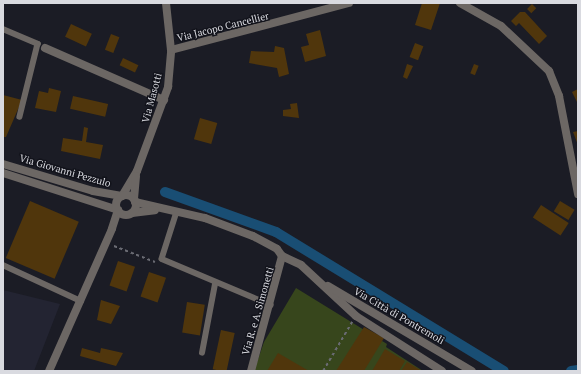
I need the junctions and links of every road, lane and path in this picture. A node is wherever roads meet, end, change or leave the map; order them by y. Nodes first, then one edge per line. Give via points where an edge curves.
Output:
1 (166, 3) edge
2 (349, 3) edge
3 (460, 3) edge
4 (3, 29) edge
5 (45, 48) dead end
6 (171, 50) junction
7 (164, 100) junction
8 (20, 117) dead end
9 (3, 164) edge
10 (137, 171) junction
11 (3, 173) edge
12 (578, 194) edge
13 (122, 196) junction
14 (135, 200) junction
15 (160, 209) junction
16 (118, 210) junction
17 (177, 212) junction
18 (130, 214) junction
19 (112, 229) junction
20 (108, 252) dead end
21 (282, 256) junction
22 (161, 264) dead end
23 (3, 265) edge
24 (315, 278) junction
25 (215, 284) junction
26 (81, 301) junction
27 (271, 305) junction
28 (370, 310) junction
29 (357, 317) junction
30 (202, 353) dead end
31 (450, 357) junction
32 (50, 371) edge
33 (251, 371) edge
34 (323, 371) edge
35 (441, 371) edge
36 (472, 371) edge

1 - 6 street, Via Masotti
2 - 6 street, Via Jacopo Cancellier
3 - 12 street via 501,26 549,71 559,96
4 - 8 lane via 38,44
5 - 7 street
6 - 7 street, Via Masotti
7 - 10 street, Via Masotti
9 - 13 street, Via Giovanni Pezzulo
10 - 13 street, Via Masotti
10 - 14 street, Via Masotti
11 - 16 street, Via Giovanni Pezzulo via 102,202
13 - 14 street, Via Giovanni Pezzulo
13 - 16 street, Via Giovanni Pezzulo via 116,204
14 - 15 street, Via Città di Pontremoli
14 - 18 street
15 - 17 street, Via Città di Pontremoli
15 - 18 street, Via Città di Pontremoli
16 - 18 street, Via Giovanni Pezzulo
16 - 19 street
17 - 21 street, Via Città di Pontremoli via 253,236 278,249
17 - 25 lane via 162,259
18 - 19 street
19 - 26 street
20 - 22 path via 112,245
21 - 24 street, Via Città di Pontremoli via 296,261
21 - 27 street, Via R. e A. Simonetti
23 - 26 lane
24 - 28 street, Via Città di Pontremoli
24 - 29 street, Via Città di Pontremoli
25 - 27 lane
25 - 30 lane
26 - 32 street
27 - 33 street, Via R. e A. Simonetti
28 - 29 street
28 - 31 street, Via Città di Pontremoli
29 - 34 path
29 - 35 street, Via Città di Pontremoli
31 - 35 street
31 - 36 street, Via Città di Pontremoli

